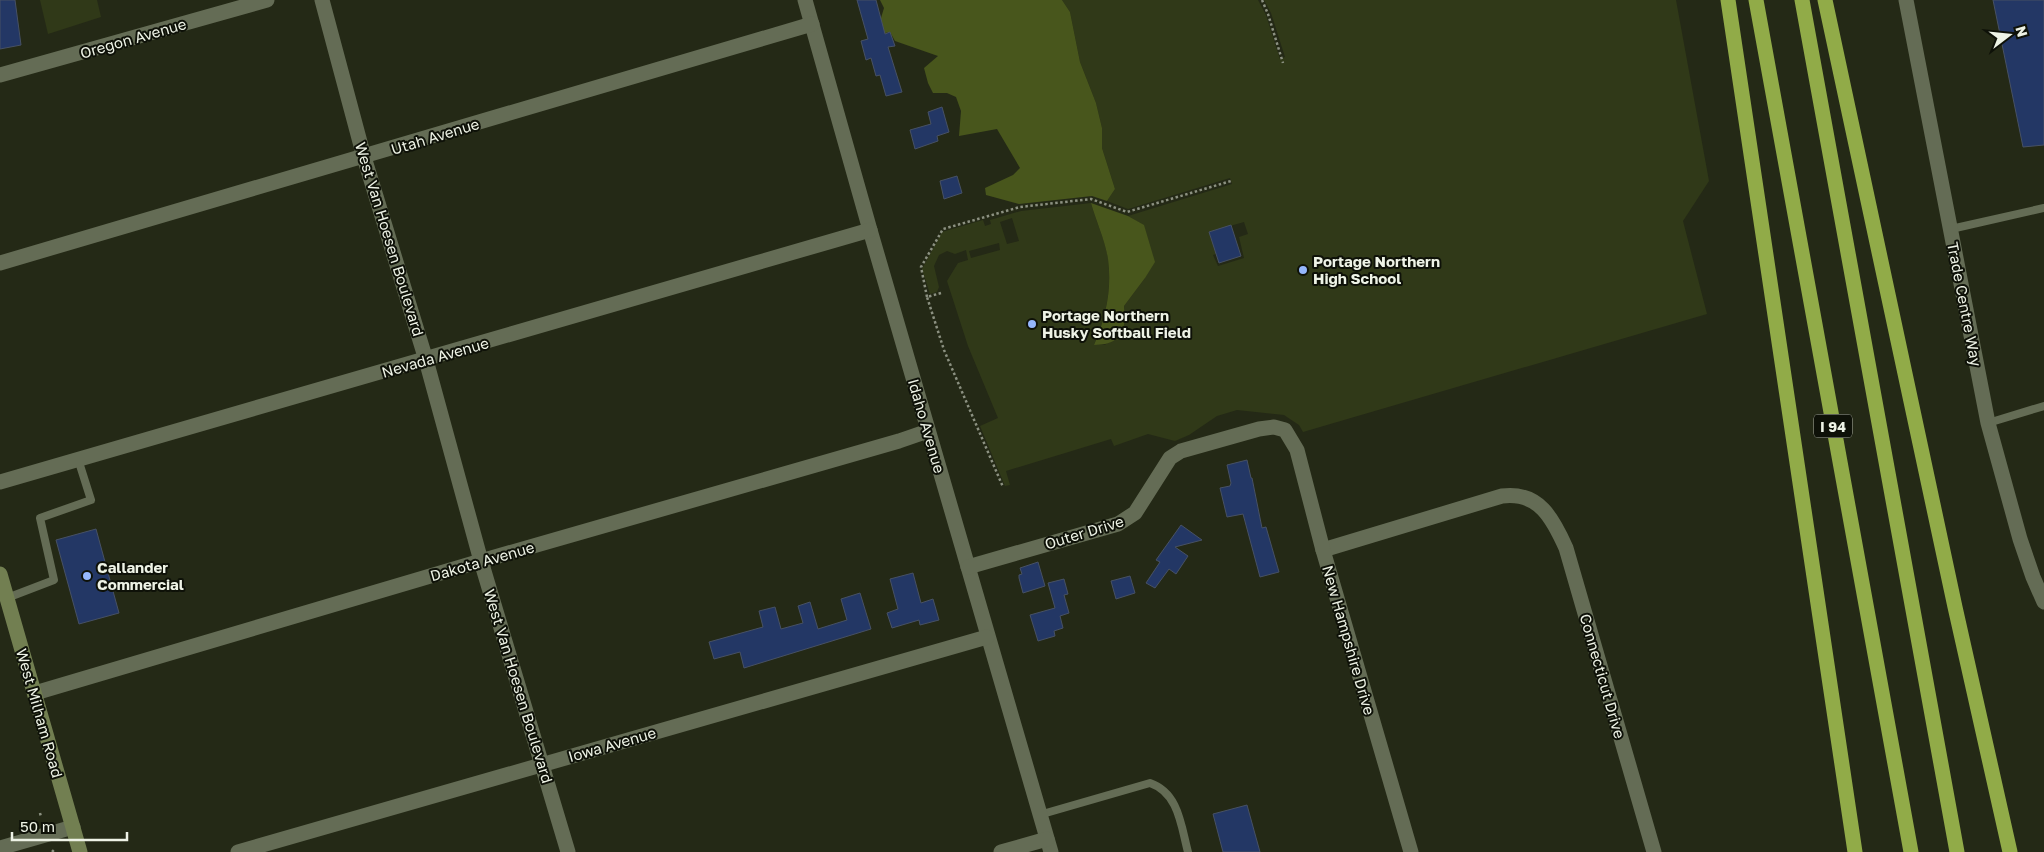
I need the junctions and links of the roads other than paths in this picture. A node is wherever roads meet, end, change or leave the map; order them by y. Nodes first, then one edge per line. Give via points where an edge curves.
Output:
1 (267, 0) edge
2 (322, 0) edge
3 (805, 0) edge
4 (1728, 0) edge
5 (1756, 0) edge
6 (1802, 0) edge
7 (1824, 0) edge
8 (1906, 0) edge
9 (812, 24) junction
10 (0, 75) edge
11 (364, 157) junction
12 (2044, 208) edge
13 (1950, 228) junction
14 (870, 230) junction
15 (0, 263) edge
16 (426, 360) junction
17 (2044, 406) edge
18 (1988, 422) junction
19 (1285, 430) joint
20 (928, 431) junction
21 (78, 459) junction
22 (0, 482) edge
23 (1323, 550) junction
24 (481, 561) junction
25 (968, 567) junction
26 (0, 574) edge
27 (7, 598) junction
28 (2044, 602) edge
29 (987, 637) junction
30 (35, 693) junction
31 (543, 764) junction
32 (1040, 814) junction
33 (73, 827) junction
34 (1049, 846) edge
35 (0, 848) edge
36 (80, 852) edge
37 (238, 852) edge
38 (568, 852) edge
39 (1001, 852) edge
40 (1188, 852) edge
41 (1411, 852) edge
42 (1654, 852) edge
43 (1855, 852) edge
44 (1911, 852) edge
45 (1957, 852) edge
46 (2010, 852) edge

1 - 10 street, Oregon Avenue
2 - 11 street, West Van Hoesen Boulevard
3 - 9 street, Idaho Avenue
4 - 43 highway
5 - 44 highway, I 94
6 - 45 highway
7 - 46 highway
8 - 13 street, Trade Centre Way
9 - 11 street, Utah Avenue
9 - 14 street, Idaho Avenue
11 - 15 street, Utah Avenue
11 - 16 street, West Van Hoesen Boulevard
12 - 13 lane
13 - 18 street, Trade Centre Way
14 - 16 street, Nevada Avenue
14 - 20 street, Idaho Avenue
16 - 21 street, Nevada Avenue
16 - 24 street, West Van Hoesen Boulevard
17 - 18 lane
18 - 28 street, Trade Centre Way via 2020,539
19 - 23 street, New Hampshire Drive via 1297,450
19 - 25 street, Outer Drive via 1274,427 1260,429 1181,451 1170,458 1128,519
20 - 24 street, Dakota Avenue
20 - 25 street, Idaho Avenue
21 - 22 street, Nevada Avenue
21 - 27 lane via 91,500 40,518 54,580
23 - 41 street, New Hampshire Drive
23 - 42 street, Connecticut Drive via 1502,496 1516,494 1534,500 1556,527 1566,548
24 - 30 street, Dakota Avenue
24 - 31 street, West Van Hoesen Boulevard
25 - 29 street, Idaho Avenue
26 - 27 street, West Milham Road
27 - 30 street, West Milham Road
29 - 31 street, Iowa Avenue
29 - 32 street, Idaho Avenue
30 - 33 street, West Milham Road
31 - 37 street, Iowa Avenue
31 - 38 street, West Van Hoesen Boulevard
32 - 34 street, Idaho Avenue
32 - 40 lane via 1150,783 1167,792 1175,803
33 - 35 street
33 - 36 street, West Milham Road
34 - 39 street

